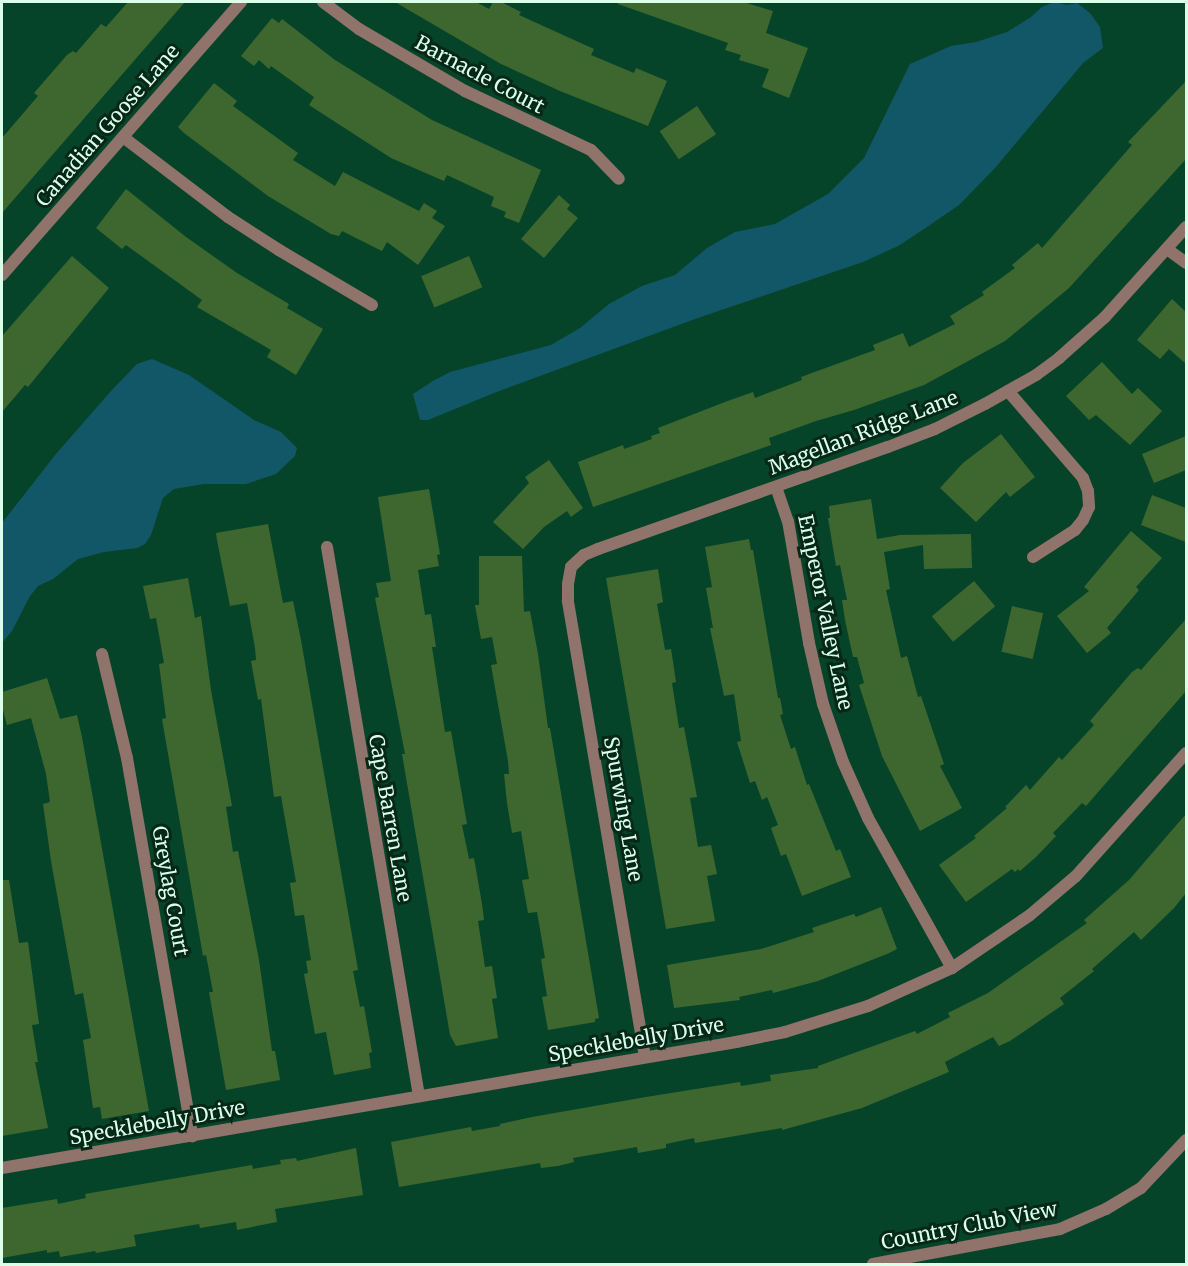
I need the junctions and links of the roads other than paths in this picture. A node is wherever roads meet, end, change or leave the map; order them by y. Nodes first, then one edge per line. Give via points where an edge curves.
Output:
1 (241, 2) edge
2 (323, 2) edge
3 (123, 137) junction
4 (619, 179) dead end
5 (1186, 227) edge
6 (1167, 249) junction
7 (1186, 263) edge
8 (2, 274) edge
9 (372, 305) dead end
10 (1008, 391) junction
11 (776, 487) junction
12 (327, 547) dead end
13 (1034, 557) dead end
14 (572, 567) joint
15 (102, 654) dead end
16 (1186, 753) edge
17 (952, 968) junction
18 (645, 1057) junction
19 (419, 1096) junction
20 (192, 1136) junction
21 (1186, 1140) edge
22 (2, 1168) edge
23 (873, 1264) edge

1 - 3 street, Canadian Goose Lane
2 - 4 street, Barnacle Court via 359,29 456,86 591,150
3 - 8 street, Canadian Goose Lane
3 - 9 street via 228,217
5 - 6 street, Magellan Ridge Lane
6 - 7 street
6 - 10 street, Magellan Ridge Lane via 1105,317 1059,358
10 - 11 street, Magellan Ridge Lane via 935,429
10 - 13 street via 1083,478 1088,491 1089,507 1075,530
11 - 14 street, Magellan Ridge Lane via 598,549 584,555
11 - 17 street, Emperor Valley Lane via 788,521 823,704 843,762 868,818
12 - 19 street, Cape Barren Lane
14 - 18 street, Spurwing Lane via 568,600
15 - 20 street, Greylag Court via 127,758
16 - 17 street, Specklebelly Drive via 1076,876 1030,915
17 - 18 street, Specklebelly Drive via 827,1020 765,1036
18 - 19 street, Specklebelly Drive
19 - 20 street, Specklebelly Drive
20 - 22 street, Specklebelly Drive
21 - 23 street, Country Club View via 1141,1188 1060,1229

